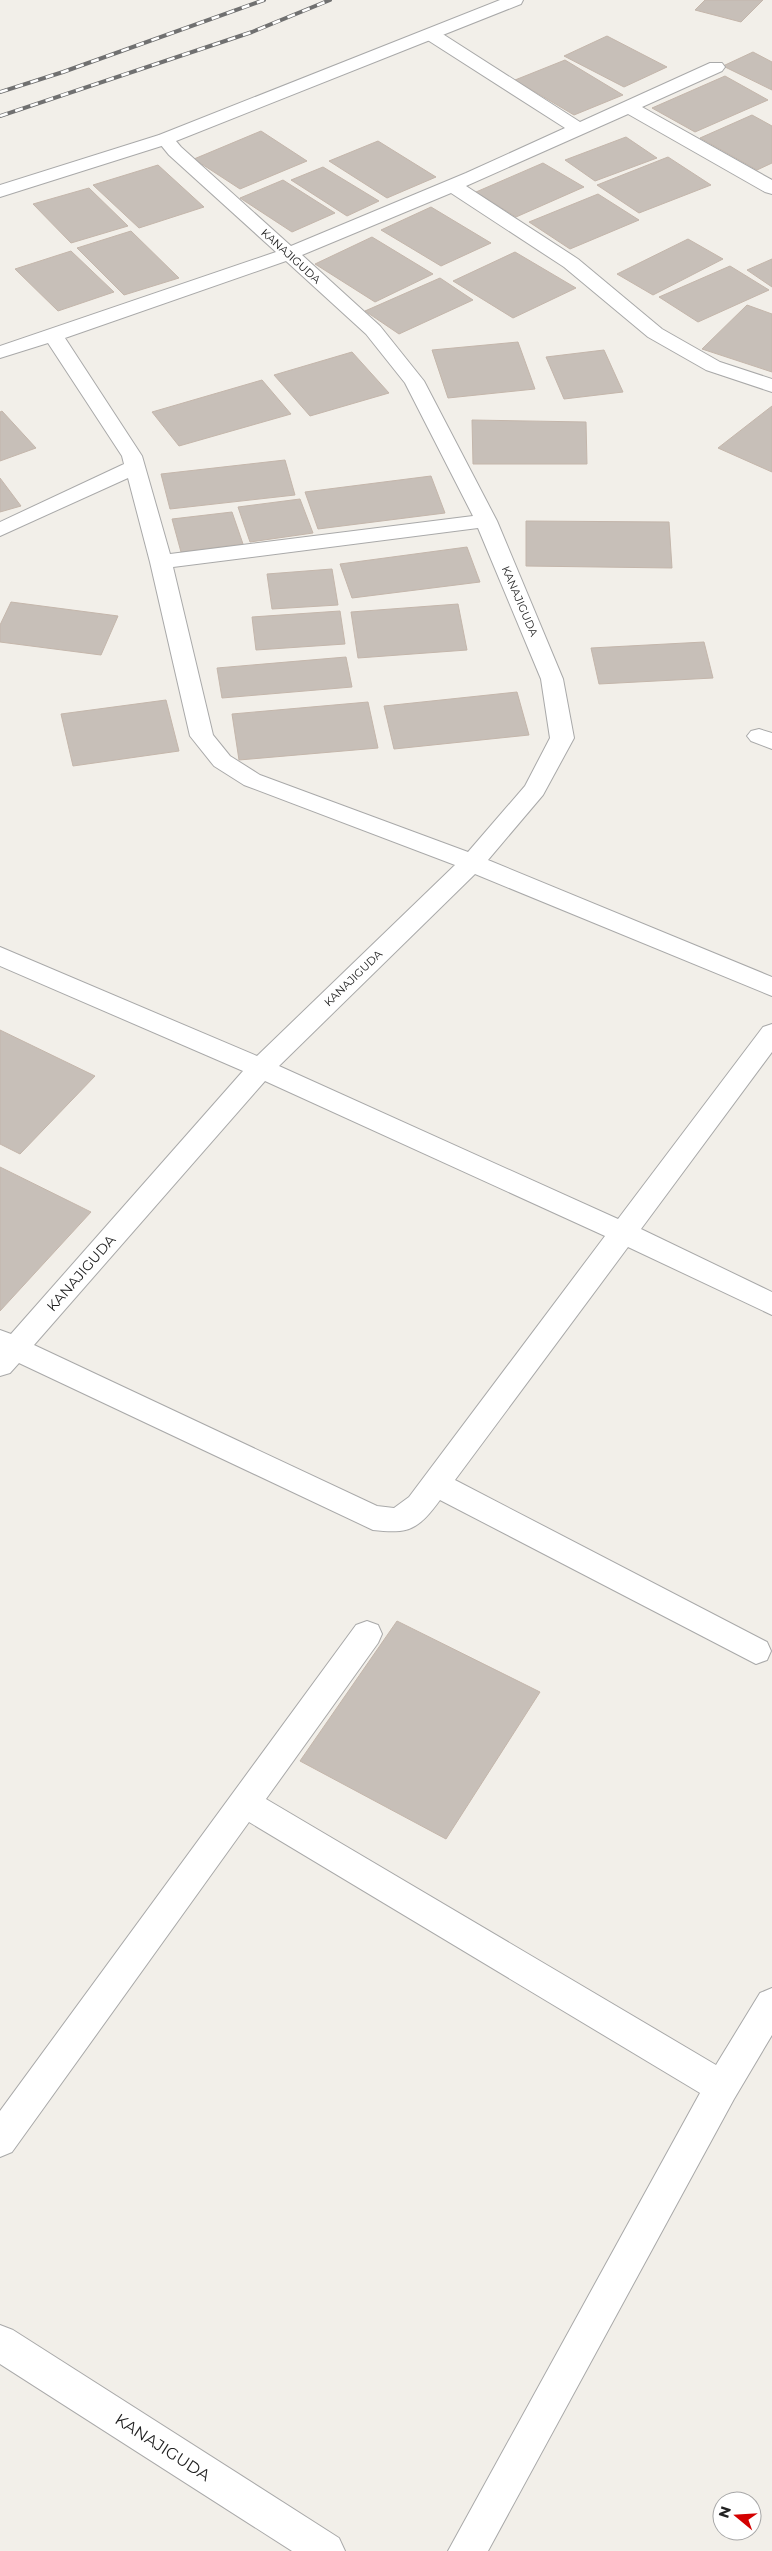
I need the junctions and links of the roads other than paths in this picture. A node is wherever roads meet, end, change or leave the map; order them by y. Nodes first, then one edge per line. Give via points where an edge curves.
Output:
1 (515, 0) edge
2 (432, 35) junction
3 (716, 67) dead end
4 (629, 107) junction
5 (577, 128) junction
6 (165, 139) junction
7 (452, 186) junction
8 (771, 186) edge
9 (0, 192) edge
10 (289, 254) junction
11 (53, 335) junction
12 (0, 352) edge
13 (772, 386) edge
14 (135, 467) junction
15 (486, 521) junction
16 (0, 530) edge
17 (161, 562) junction
18 (472, 863) junction
19 (0, 956) edge
20 (772, 986) edge
21 (772, 1034) edge
22 (262, 1067) junction
23 (624, 1232) junction
24 (772, 1304) edge
25 (5, 1352) edge
26 (435, 1483) junction
27 (367, 1634) dead end
28 (756, 1651) dead end
29 (245, 1804) junction
30 (772, 2004) edge
31 (722, 2088) junction
32 (0, 2140) edge
33 (0, 2343) edge
34 (326, 2551) edge
35 (466, 2551) edge

1 - 2 street
2 - 5 street
2 - 6 street
3 - 4 street
4 - 5 street
4 - 8 street
5 - 7 street
6 - 9 street
6 - 10 street, KANAJIGUDA
7 - 10 street
7 - 13 street via 571,263 655,333 713,366
10 - 11 street
10 - 15 street, KANAJIGUDA via 373,330 414,381
11 - 12 street
11 - 14 street via 132,456
14 - 16 street
14 - 17 street
15 - 17 street
15 - 18 street, KANAJIGUDA via 552,678 562,738 535,790
17 - 18 street via 202,736 222,761 252,780
18 - 20 street
18 - 22 street, KANAJIGUDA
19 - 22 street
21 - 23 street
22 - 23 street
22 - 25 street, KANAJIGUDA
23 - 24 street
23 - 26 street
25 - 26 street via 373,1518 399,1521 419,1506
26 - 28 street
27 - 29 street
29 - 31 street
29 - 32 street
30 - 31 street
31 - 35 street
33 - 34 street, KANAJIGUDA

